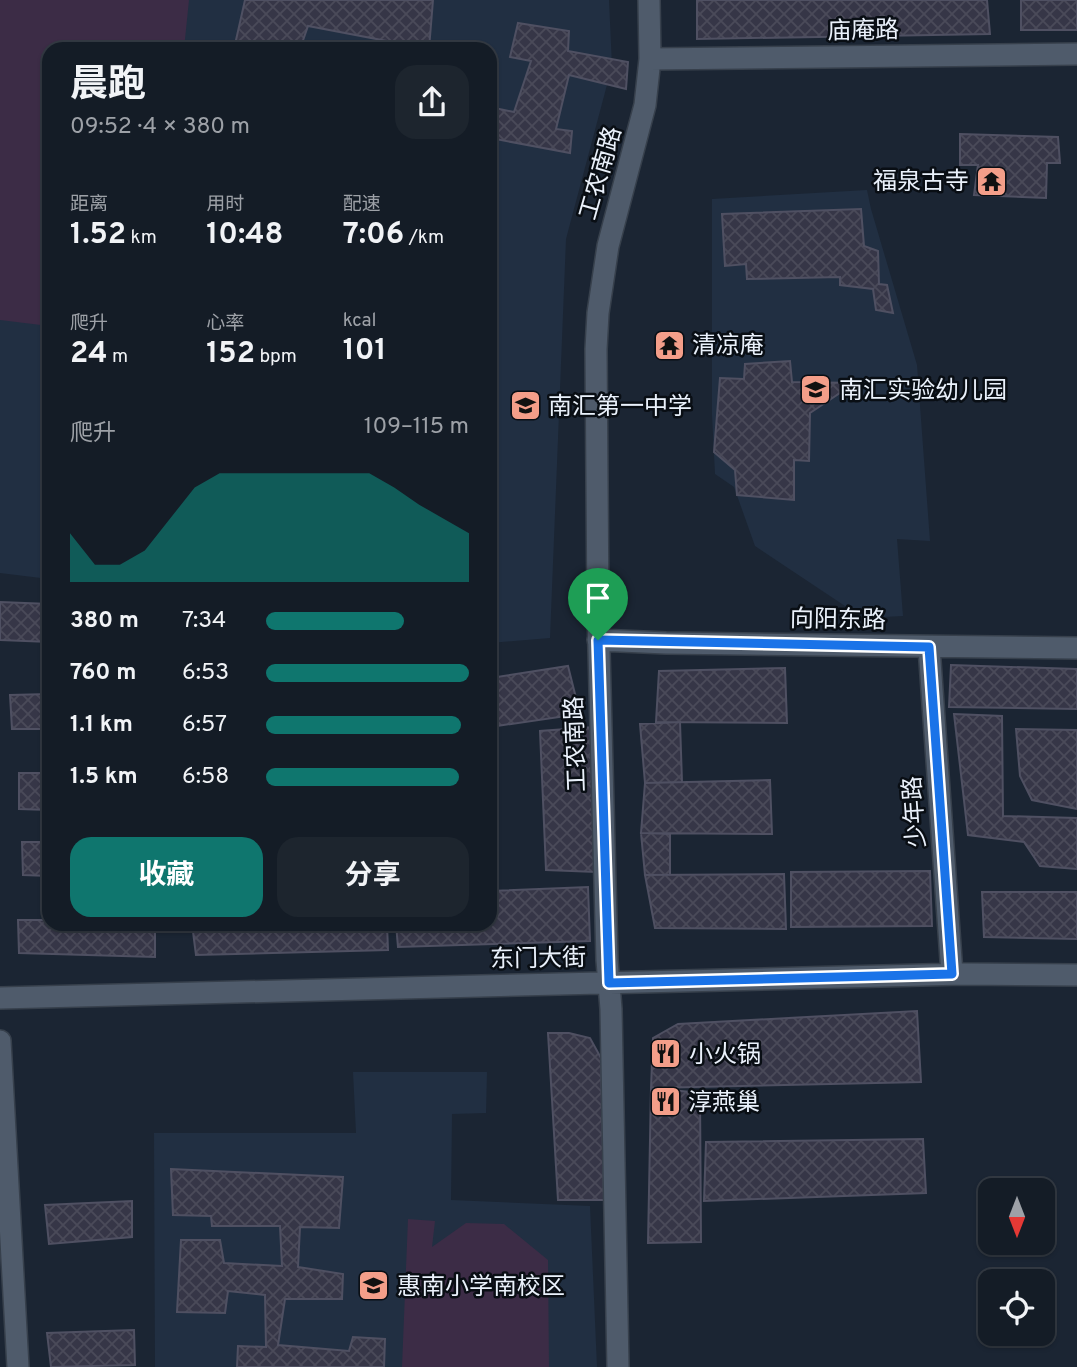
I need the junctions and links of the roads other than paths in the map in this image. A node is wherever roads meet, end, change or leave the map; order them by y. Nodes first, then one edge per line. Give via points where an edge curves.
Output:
1 (649, 0) edge
2 (1077, 54) edge
3 (650, 59) junction
4 (598, 640) junction
5 (929, 647) junction
6 (1077, 648) edge
7 (952, 974) junction
8 (1077, 975) edge
9 (609, 983) junction
10 (0, 998) edge
11 (0, 1041) edge
12 (18, 1367) edge
13 (618, 1367) edge

1 - 3 street, 工农南路
2 - 3 street, 庙庵路
3 - 4 street, 工农南路 via 643,118 608,246 598,313
4 - 5 street, 向阳东路
4 - 9 street, 工农南路
5 - 6 street, 向阳东路
5 - 7 street, 少年路
7 - 8 street, 东门大街
7 - 9 street, 东门大街
9 - 10 street, 东门大街
9 - 13 street, 工农南路
11 - 12 street

